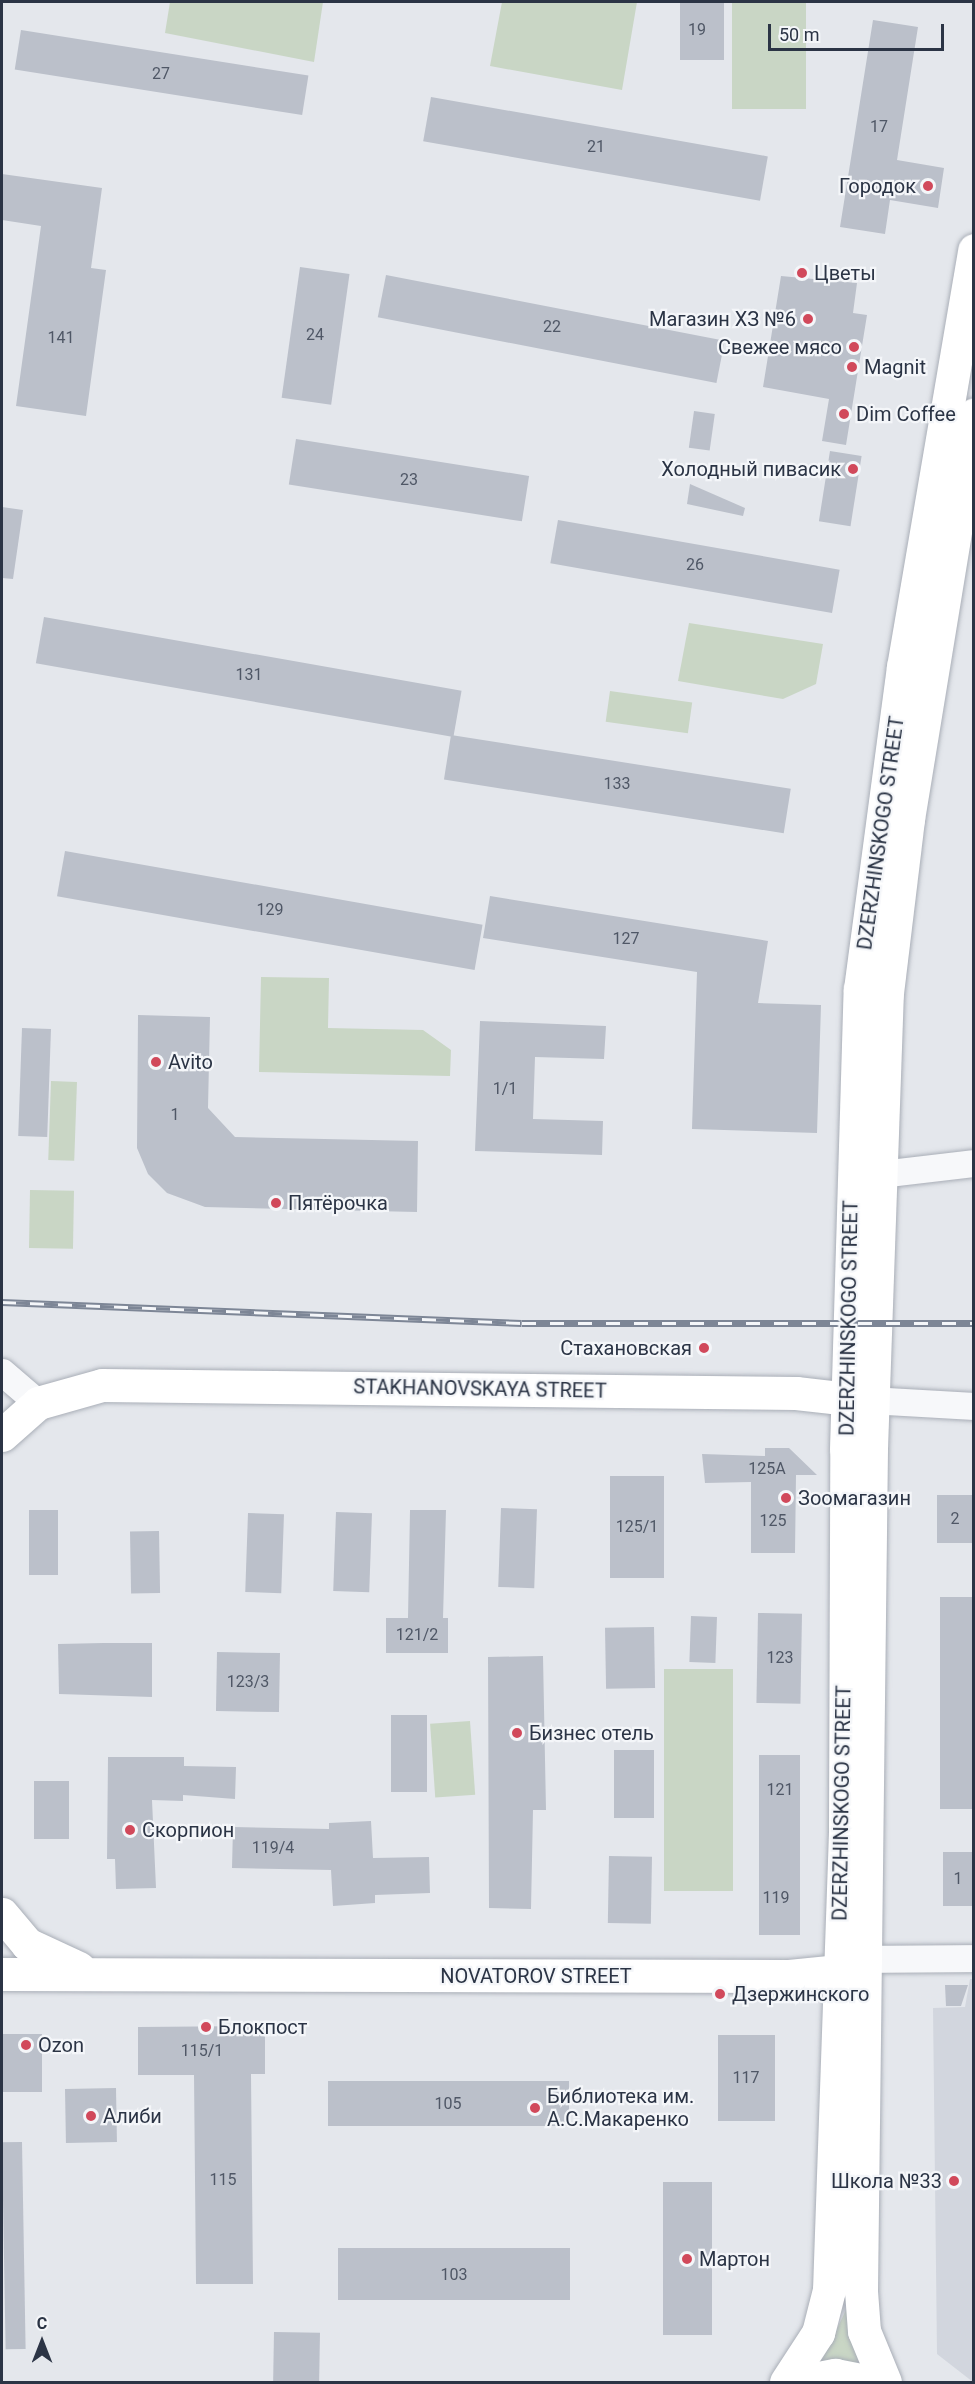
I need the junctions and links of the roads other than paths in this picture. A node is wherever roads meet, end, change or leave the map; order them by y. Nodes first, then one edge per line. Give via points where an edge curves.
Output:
1 (974, 250) edge
2 (974, 414) edge
3 (974, 1163) edge
4 (880, 1174) junction
5 (2, 1372) edge
6 (861, 1400) junction
7 (38, 1403) junction
8 (974, 1406) edge
9 (2, 1435) edge
10 (8, 1922) edge
11 (974, 1958) edge
12 (851, 1965) junction
13 (95, 1971) junction
14 (2, 1974) edge
15 (786, 2382) edge
16 (798, 2382) edge
17 (872, 2382) edge
18 (885, 2382) edge

1 - 6 main road, DZERZHINSKOGO STREET via 903,667 860,989
2 - 4 main road, DZERZHINSKOGO STREET via 908,819 888,981
3 - 4 street
4 - 6 main road, DZERZHINSKOGO STREET
5 - 7 street
6 - 7 main road, STAKHANOVSKAYA STREET via 796,1393 173,1383 102,1385
6 - 8 street, STAKHANOVSKAYA STREET
6 - 12 main road, DZERZHINSKOGO STREET via 845,1827
7 - 9 main road, STAKHANOVSKAYA STREET
10 - 13 main road via 27,1944 65,1965
11 - 12 street, NOVATOROV STREET
12 - 13 main road, NOVATOROV STREET via 579,1977
12 - 15 main road, DZERZHINSKOGO STREET via 829,2290 818,2333
12 - 18 main road, DZERZHINSKOGO STREET via 864,2331
13 - 14 main road
16 - 17 main road via 835,2375

